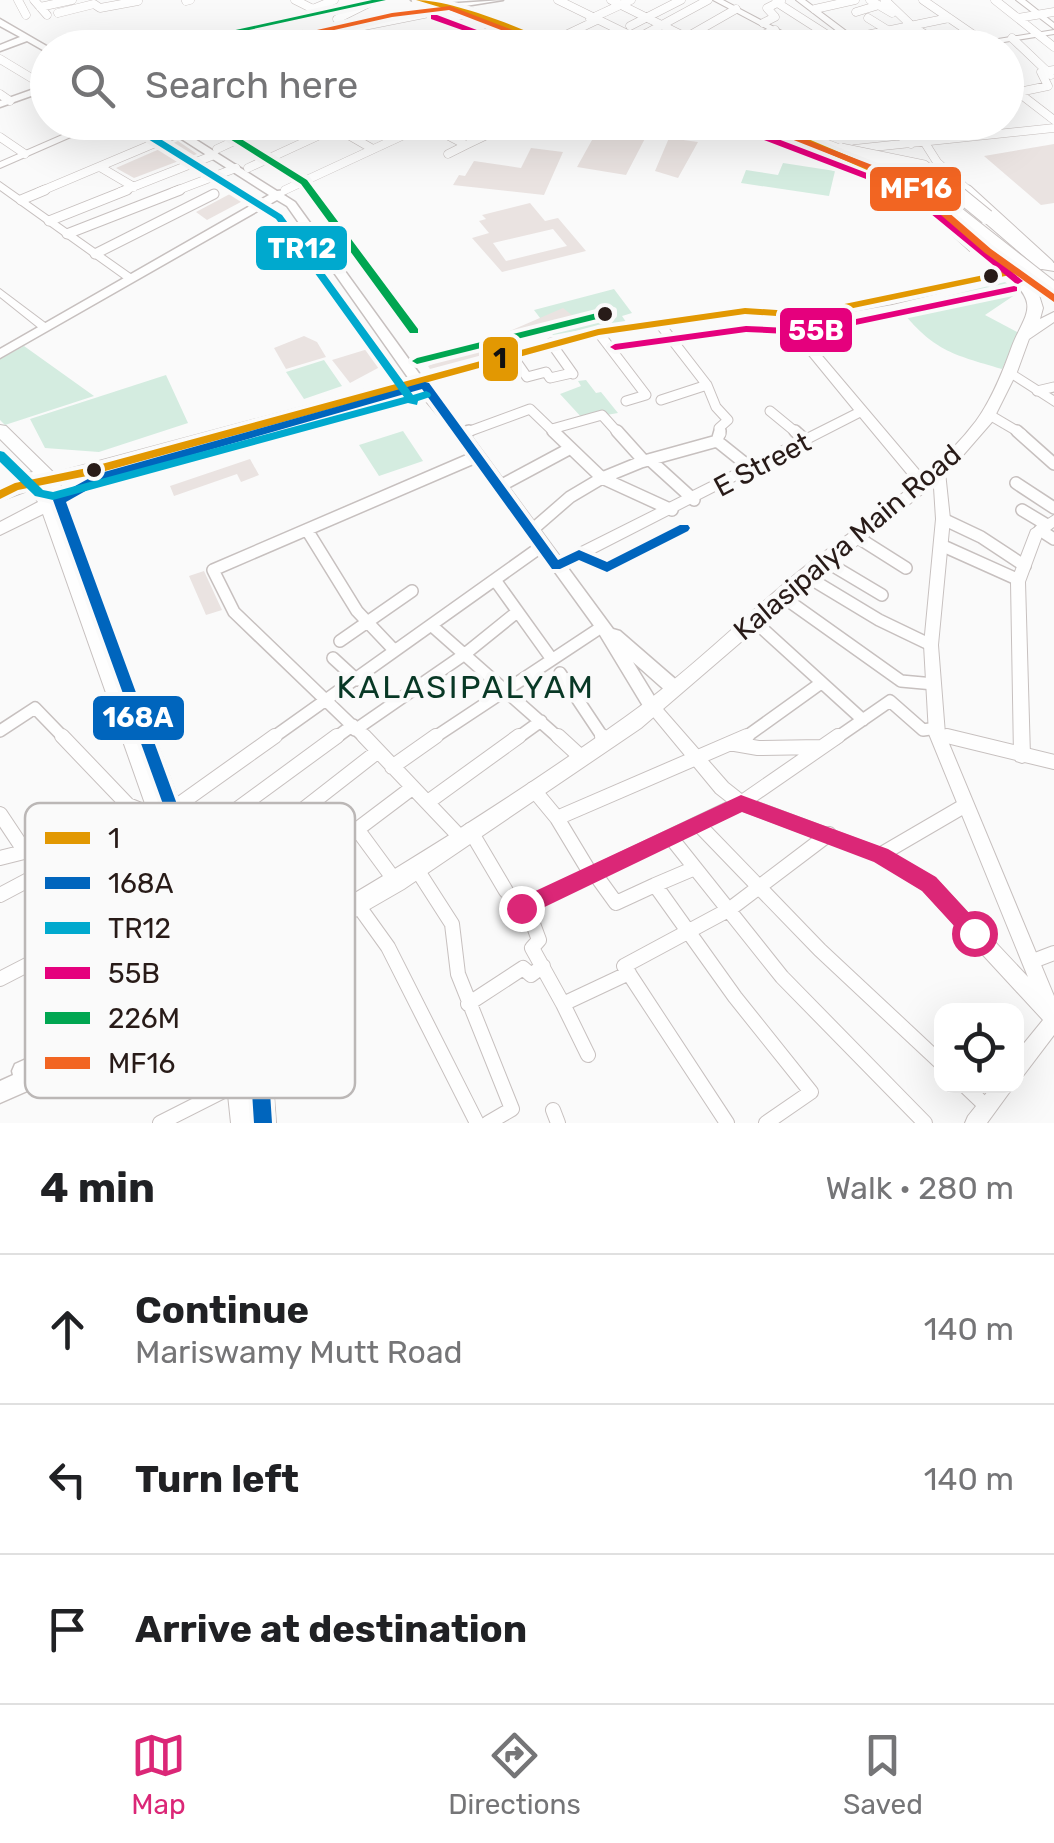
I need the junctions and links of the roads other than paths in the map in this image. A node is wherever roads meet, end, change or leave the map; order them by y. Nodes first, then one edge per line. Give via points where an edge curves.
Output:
1 (18, 0) edge
2 (34, 0) edge
3 (72, 0) edge
4 (112, 0) edge
5 (295, 0) edge
6 (334, 0) edge
7 (354, 0) edge
8 (558, 0) edge
9 (611, 0) edge
10 (631, 0) edge
11 (681, 0) edge
12 (708, 0) edge
13 (717, 0) edge
14 (800, 0) edge
15 (855, 0) edge
16 (870, 0) edge
17 (923, 0) edge
18 (995, 0) edge
19 (1020, 0) edge
20 (138, 1) edge
21 (495, 1) edge
22 (92, 2) edge
23 (371, 2) edge
24 (429, 2) edge
25 (778, 2) edge
26 (836, 2) edge
27 (882, 3) edge
28 (621, 5) junction
29 (40, 7) junction
30 (450, 8) junction
31 (736, 9) junction
32 (815, 9) junction
33 (475, 11) junction
34 (58, 12) dead end
35 (856, 12) dead end
36 (1054, 12) edge
37 (1038, 14) junction
38 (26, 15) dead end
39 (47, 15) dead end
40 (649, 18) junction
41 (868, 18) dead end
42 (948, 18) junction
43 (1018, 18) junction
44 (593, 20) junction
45 (0, 22) edge
46 (763, 24) junction
47 (344, 25) junction
48 (502, 26) junction
49 (630, 26) dead end
50 (662, 26) junction
51 (912, 26) junction
52 (318, 29) junction
53 (315, 30) edge
54 (493, 30) edge
55 (512, 30) edge
56 (521, 30) edge
57 (526, 30) edge
58 (579, 30) edge
59 (617, 30) edge
60 (653, 30) edge
61 (671, 30) edge
62 (699, 30) edge
63 (776, 30) edge
64 (820, 30) edge
65 (843, 30) edge
66 (888, 30) edge
67 (894, 30) edge
68 (918, 30) edge
69 (966, 30) edge
70 (1054, 31) edge
71 (1039, 36) junction
72 (27, 38) junction
73 (1024, 38) edge
74 (30, 40) edge
75 (1054, 47) edge
76 (0, 48) edge
77 (1024, 49) edge
78 (0, 58) edge
79 (1052, 73) edge
80 (30, 77) edge
81 (1024, 91) edge
82 (30, 92) edge
83 (1024, 96) edge
84 (3, 100) edge
85 (1054, 120) edge
86 (1054, 128) edge
87 (1024, 131) edge
88 (0, 137) edge
89 (59, 140) edge
90 (159, 140) edge
91 (197, 140) edge
92 (240, 140) edge
93 (308, 140) edge
94 (357, 140) edge
95 (389, 140) edge
96 (457, 140) edge
97 (476, 140) edge
98 (801, 140) edge
99 (808, 140) edge
100 (812, 140) edge
101 (821, 140) edge
102 (906, 140) edge
103 (944, 140) edge
104 (925, 143) junction
105 (911, 144) junction
106 (466, 145) junction
107 (371, 148) junction
108 (834, 149) junction
109 (851, 150) junction
110 (216, 152) junction
111 (25, 154) junction
112 (448, 154) dead end
113 (0, 164) edge
114 (100, 166) junction
115 (242, 168) junction
116 (0, 184) edge
117 (134, 188) junction
118 (282, 192) junction
119 (214, 194) dead end
120 (21, 200) junction
121 (49, 220) junction
122 (67, 234) junction
123 (95, 254) junction
124 (1036, 267) edge
125 (130, 276) junction
126 (0, 292) edge
127 (1054, 294) edge
128 (781, 314) junction
129 (1054, 316) edge
130 (659, 323) junction
131 (41, 326) junction
132 (1028, 330) junction
133 (598, 332) junction
134 (551, 343) junction
135 (0, 350) edge
136 (511, 354) junction
137 (1010, 372) junction
138 (425, 383) junction
139 (707, 385) junction
140 (1054, 386) edge
141 (1037, 390) junction
142 (626, 400) dead end
143 (660, 400) dead end
144 (1054, 402) edge
145 (770, 412) dead end
146 (860, 412) junction
147 (988, 414) junction
148 (0, 430) edge
149 (552, 430) junction
150 (462, 434) junction
151 (717, 441) junction
152 (806, 441) junction
153 (0, 446) edge
154 (570, 448) junction
155 (478, 456) junction
156 (647, 460) junction
157 (1054, 464) edge
158 (752, 469) junction
159 (940, 472) junction
160 (602, 478) junction
161 (44, 481) junction
162 (1016, 483) dead end
163 (924, 485) junction
164 (500, 486) junction
165 (0, 496) edge
166 (694, 500) junction
167 (54, 502) junction
168 (1054, 508) edge
169 (672, 510) junction
170 (1022, 510) dead end
171 (943, 520) junction
172 (1049, 528) edge
173 (0, 529) edge
174 (307, 530) junction
175 (532, 530) junction
176 (857, 537) junction
177 (941, 545) junction
178 (542, 546) junction
179 (826, 561) junction
180 (556, 566) junction
181 (906, 568) dead end
182 (1022, 573) junction
183 (806, 576) junction
184 (495, 580) junction
185 (412, 592) dead end
186 (882, 596) dead end
187 (783, 597) junction
188 (518, 612) junction
189 (754, 621) junction
190 (368, 622) junction
191 (431, 625) junction
192 (603, 626) junction
193 (340, 641) dead end
194 (931, 645) junction
195 (394, 650) junction
196 (465, 654) junction
197 (333, 658) dead end
198 (550, 658) junction
199 (560, 672) dead end
200 (356, 680) junction
201 (821, 683) junction
202 (934, 684) junction
203 (505, 688) junction
204 (674, 688) junction
205 (325, 700) junction
206 (652, 706) junction
207 (864, 720) junction
208 (541, 721) junction
209 (354, 727) junction
210 (0, 731) edge
211 (937, 731) junction
212 (606, 742) junction
213 (731, 744) junction
214 (823, 748) junction
215 (377, 752) junction
216 (1022, 756) junction
217 (696, 757) junction
218 (582, 758) junction
219 (1054, 762) edge
220 (392, 768) junction
221 (412, 788) junction
222 (533, 789) junction
223 (428, 802) junction
224 (126, 803) edge
225 (162, 803) edge
226 (178, 803) edge
227 (247, 803) edge
228 (312, 803) edge
229 (741, 804) junction
230 (964, 806) junction
231 (0, 814) edge
232 (557, 818) junction
233 (700, 826) junction
234 (358, 829) junction
235 (355, 831) edge
236 (465, 833) junction
237 (829, 834) junction
238 (672, 839) junction
239 (25, 841) edge
240 (25, 849) edge
241 (880, 855) junction
242 (0, 858) edge
243 (416, 868) junction
244 (695, 868) junction
245 (593, 875) junction
246 (25, 881) edge
247 (396, 882) junction
248 (655, 885) junction
249 (758, 887) junction
250 (506, 891) dead end
251 (0, 894) edge
252 (364, 903) junction
253 (355, 909) edge
254 (730, 910) junction
255 (690, 932) junction
256 (1054, 953) edge
257 (1033, 961) junction
258 (543, 966) junction
259 (25, 967) edge
260 (628, 974) junction
261 (0, 980) edge
262 (468, 1004) junction
263 (562, 1004) junction
264 (1054, 1019) edge
265 (588, 1055) dead end
266 (934, 1056) edge
267 (1024, 1058) edge
268 (25, 1070) edge
269 (25, 1080) edge
270 (0, 1082) edge
271 (0, 1092) edge
272 (969, 1093) edge
273 (998, 1093) edge
274 (209, 1098) edge
275 (242, 1098) edge
276 (261, 1098) edge
277 (981, 1115) edge
278 (160, 1123) edge
279 (244, 1123) edge
280 (263, 1123) edge
281 (476, 1123) edge
282 (488, 1123) edge
283 (727, 1123) edge
284 (766, 1123) edge
285 (925, 1123) edge

1 - 38 street
2 - 29 street
3 - 29 street
4 - 22 street
5 - 6 street via 313,9
7 - 23 street
8 - 44 street
9 - 28 street
10 - 28 street
11 - 40 street
12 - 50 street
13 - 31 street
14 - 32 street
15 - 26 street
16 - 27 street
17 - 42 street
18 - 43 street
19 - 37 street
20 - 22 street via 100,8
21 - 33 main road
21 - 33 main road
22 - 34 street
23 - 47 street via 337,19
24 - 30 main road
24 - 33 main road, bridge
24 - 33 main road
24 - 47 main road
24 - 57 main road, bridge
25 - 46 street via 766,8 775,17
25 - 64 street
26 - 32 street
27 - 35 street
27 - 51 street
28 - 40 street
28 - 44 street
29 - 39 street
30 - 33 main road
30 - 48 main road
31 - 46 street
31 - 62 street
32 - 65 street
33 - 52 main road, bridge via 431,11
33 - 56 main road, bridge
36 - 37 street
37 - 43 street
37 - 70 street
40 - 49 street
40 - 50 street
41 - 66 street
42 - 51 street
42 - 69 street
43 - 71 street
44 - 58 street
44 - 59 street
45 - 72 main road
46 - 63 street
47 - 52 main road
48 - 54 street
48 - 55 main road
50 - 60 street
50 - 61 street
51 - 67 street
51 - 68 street
52 - 53 main road
70 - 71 street
71 - 73 street
71 - 75 street
72 - 74 main road
72 - 76 main road
77 - 79 street
78 - 80 street
79 - 81 street via 1040,74 1048,86
82 - 84 main road
83 - 85 street
86 - 87 street
88 - 111 street
89 - 111 street
90 - 114 street
91 - 110 main road
92 - 110 street
93 - 115 street
94 - 107 street
95 - 107 street
96 - 106 street
97 - 106 street
98 - 124 main road via 908,182
99 - 108 main road, bridge
100 - 108 main road, bridge
101 - 109 main road
102 - 105 street
103 - 104 street
104 - 105 street
104 - 124 street
105 - 109 street
106 - 112 street
107 - 118 street
108 - 124 main road, bridge via 907,184 975,246
108 - 124 main road, bridge via 924,166
108 - 127 main road, bridge via 917,184
109 - 124 main road via 920,178
110 - 115 main road
110 - 117 street
111 - 113 street
114 - 117 street
114 - 120 street
115 - 118 main road
115 - 122 street
116 - 120 street
117 - 121 street
118 - 125 main road
118 - 138 main road
118 - 138 main road via 400,341
119 - 123 street
120 - 121 street
121 - 122 street
122 - 123 street
123 - 125 street
124 - 127 main road
124 - 128 main road via 875,303
124 - 132 main road via 1037,309
125 - 131 main road
126 - 131 street
128 - 130 main road
128 - 146 street
129 - 132 main road
130 - 133 main road
130 - 139 street
131 - 135 main road
132 - 137 main road, Kalasipalya Main Road
133 - 134 main road
133 - 142 street via 646,395
134 - 136 main road
134 - 136 street via 572,373 527,377
136 - 138 main road
137 - 141 street
137 - 147 main road, Kalasipalya Main Road
138 - 150 main road
138 - 161 main road
138 - 167 main road via 101,477
139 - 143 street
139 - 151 street via 729,423 718,428
140 - 141 street
141 - 144 street
145 - 152 street
146 - 152 street, E Street
146 - 163 street
147 - 157 street
147 - 159 main road, Kalasipalya Main Road
148 - 161 main road
149 - 150 street via 530,409
149 - 154 street
149 - 156 street via 602,416
150 - 155 main road
151 - 156 street
151 - 158 street
152 - 158 street, E Street
153 - 161 main road
154 - 160 street
154 - 164 street
155 - 164 main road
155 - 174 street
156 - 160 street
156 - 166 street
158 - 166 street, E Street
159 - 163 main road, Kalasipalya Main Road
159 - 171 street
160 - 169 street
160 - 175 street
161 - 165 main road
161 - 167 main road
162 - 168 street
163 - 176 main road, Kalasipalya Main Road
164 - 175 main road
166 - 169 street, E Street
167 - 173 main road
167 - 225 main road
169 - 180 street, E Street
170 - 172 street
171 - 177 street
171 - 182 street via 981,537
172 - 182 street
174 - 190 street
174 - 205 street via 213,570 234,612
175 - 178 main road
176 - 179 main road, Kalasipalya Main Road
176 - 181 street
177 - 182 street
177 - 194 street
178 - 180 main road
178 - 184 street
179 - 183 main road, Kalasipalya Main Road
179 - 186 street
180 - 192 main road
182 - 216 street
183 - 187 main road, Kalasipalya Main Road
183 - 194 street
184 - 188 street
184 - 191 street
185 - 190 street
187 - 189 main road, Kalasipalya Main Road
187 - 202 street via 901,681
188 - 196 street
188 - 198 street
189 - 201 street
189 - 204 main road, Kalasipalya Main Road
190 - 193 street
190 - 195 street
191 - 195 street
191 - 196 street
192 - 198 street
192 - 204 main road
192 - 206 main road
194 - 202 street
195 - 200 street
196 - 203 street
196 - 209 street
197 - 200 street
198 - 203 street
199 - 212 street
200 - 205 street
201 - 207 street
201 - 213 street
202 - 211 street
203 - 208 street
203 - 220 street
204 - 206 main road, Kalasipalya Main Road
205 - 209 street
205 - 226 street
206 - 212 main road, Kalasipalya Main Road
206 - 217 street
207 - 211 street via 890,701 923,730
207 - 214 street
208 - 218 street
208 - 223 street
209 - 215 street
209 - 227 street
210 - 224 street via 35,708
211 - 216 street
211 - 230 street
212 - 218 main road, Kalasipalya Main Road
213 - 214 street
213 - 217 street
214 - 229 street
215 - 220 street
215 - 228 street
216 - 219 street
217 - 229 street
217 - 232 street
218 - 222 main road, Kalasipalya Main Road
220 - 221 street
221 - 223 street
221 - 234 street
222 - 232 street
222 - 236 main road, Kalasipalya Main Road
223 - 236 street
229 - 233 street
229 - 237 street
230 - 241 street
230 - 257 street
231 - 239 street
232 - 245 street
233 - 238 street
233 - 249 street
234 - 235 street
234 - 247 street
236 - 243 main road, Kalasipalya Main Road
236 - 250 street
237 - 241 street
237 - 249 street
238 - 244 street
238 - 245 street
240 - 242 street
241 - 264 street via 929,884
243 - 247 main road, Kalasipalya Main Road
243 - 262 street via 452,924
244 - 248 street
244 - 254 street
245 - 248 street via 616,903
245 - 258 street via 523,907
246 - 251 street
247 - 252 main road, Kalasipalya Main Road
248 - 255 street
249 - 254 street
249 - 266 street
252 - 253 main road, Kalasipalya Main Road
252 - 281 street
254 - 255 street
254 - 285 street via 782,977
255 - 260 street via 624,966
255 - 284 street via 811,1092
256 - 257 street
257 - 264 street
258 - 262 street via 531,976 523,968
258 - 263 street
259 - 261 street
260 - 263 street
260 - 283 street
262 - 282 street via 512,1109
263 - 265 street
264 - 267 street
268 - 270 main road
269 - 271 main road
272 - 277 street
273 - 277 street
274 - 278 street
275 - 279 main road
276 - 280 main road

